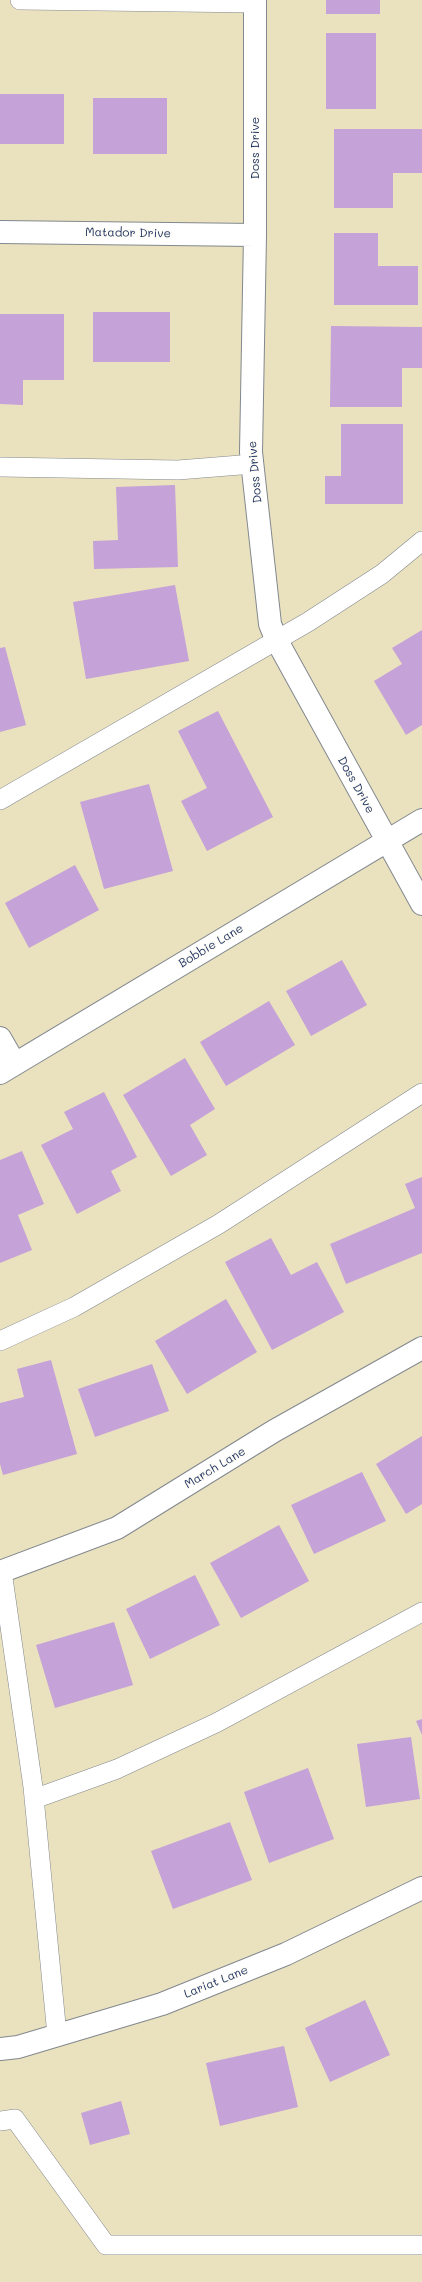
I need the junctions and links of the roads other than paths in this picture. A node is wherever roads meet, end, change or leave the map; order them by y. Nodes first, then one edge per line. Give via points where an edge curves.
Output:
1 (20, 0) edge
2 (255, 2) edge
3 (0, 232) edge
4 (255, 235) junction
5 (253, 464) junction
6 (0, 467) edge
7 (422, 541) edge
8 (276, 639) junction
9 (0, 800) edge
10 (422, 820) edge
11 (386, 840) junction
12 (422, 904) edge
13 (0, 1038) edge
14 (8, 1069) edge
15 (422, 1093) edge
16 (0, 1341) edge
17 (422, 1348) edge
18 (1, 1572) edge
19 (422, 1612) edge
20 (34, 1798) junction
21 (422, 1888) edge
22 (57, 2035) junction
23 (0, 2049) edge
24 (0, 2121) edge
25 (422, 2245) edge

1 - 2 lane
2 - 4 street, Doss Drive
3 - 4 street, Matador Drive
4 - 5 street, Doss Drive via 251,452
5 - 6 lane via 178,470
5 - 8 street, Doss Drive via 270,624
7 - 8 lane via 382,574 308,622
8 - 9 lane
8 - 11 street, Doss Drive
10 - 11 street, Bobbie Lane
11 - 12 street, Doss Drive
11 - 14 street, Bobbie Lane
13 - 14 street
15 - 16 lane via 219,1224 74,1307
17 - 18 street, March Lane via 274,1431 117,1528
18 - 20 lane
19 - 20 lane via 216,1723 118,1769
20 - 22 lane
21 - 22 street, Lariat Lane via 286,1954 162,2004
22 - 23 street, Lariat Lane via 18,2047
24 - 25 lane via 15,2119 106,2245

